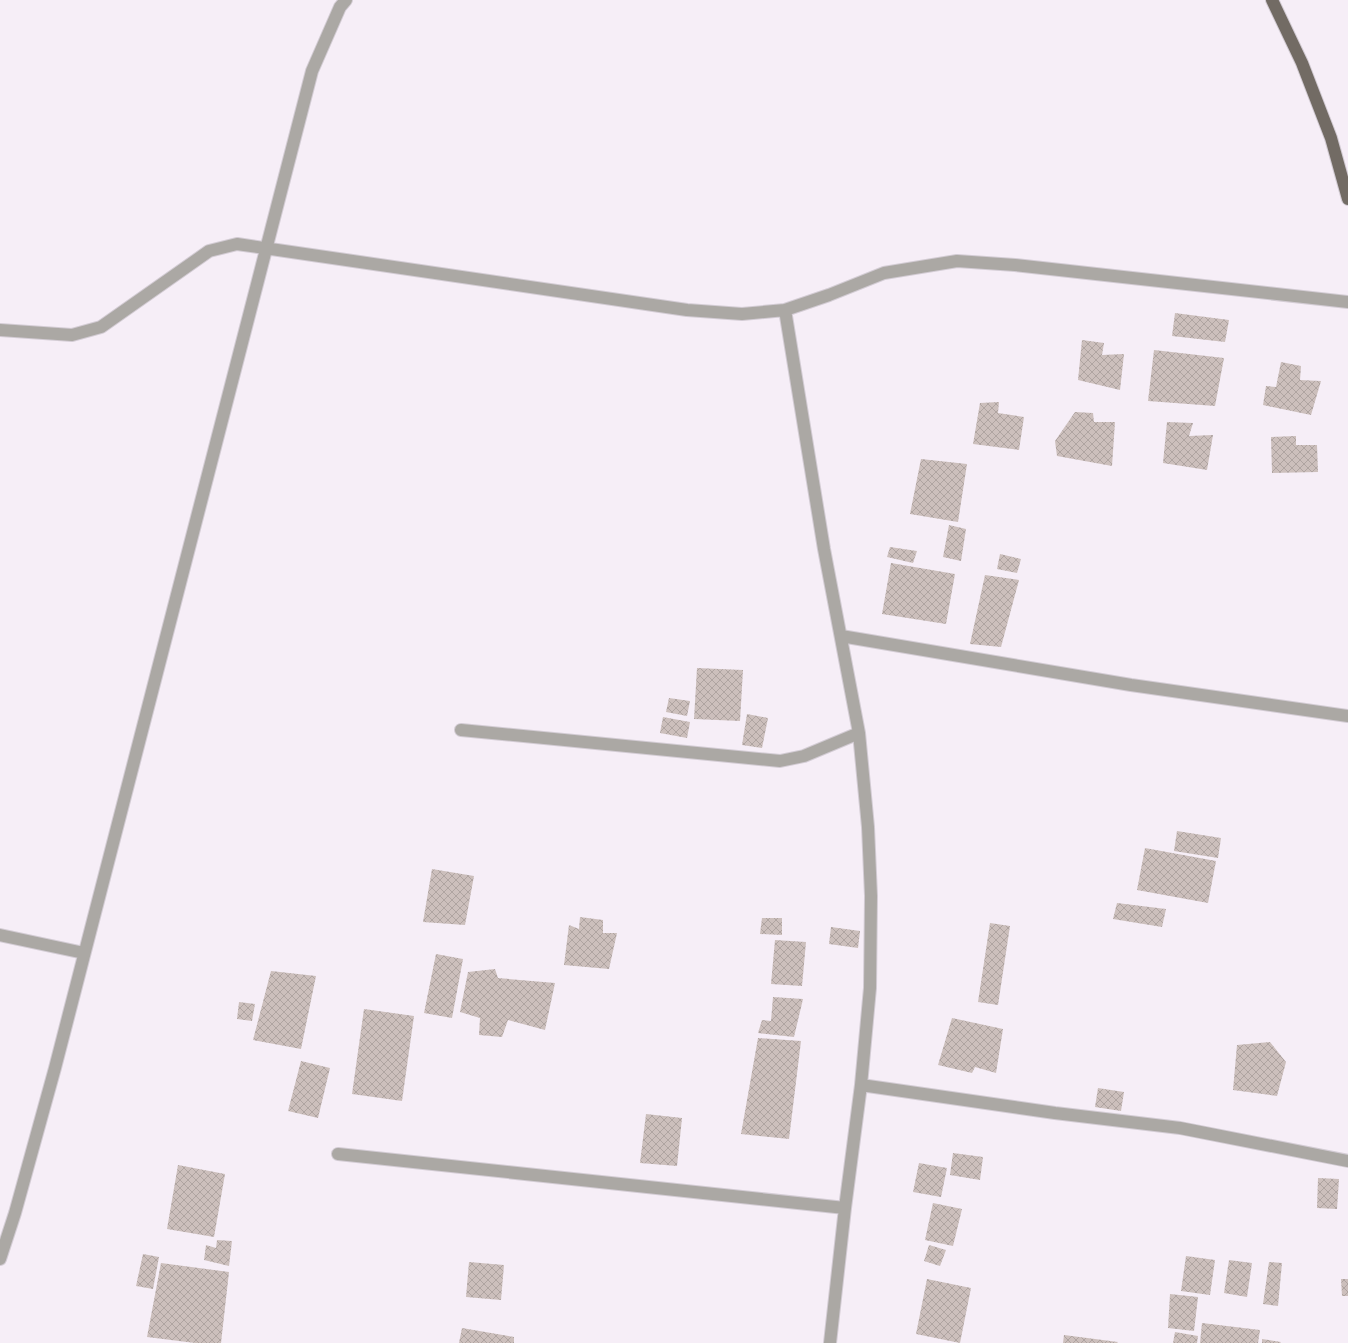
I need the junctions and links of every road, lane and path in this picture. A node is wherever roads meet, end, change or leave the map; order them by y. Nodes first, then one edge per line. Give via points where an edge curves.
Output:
1 (346, 0) edge
2 (1272, 0) edge
3 (1348, 199) edge
4 (266, 247) junction
5 (1348, 302) edge
6 (785, 310) junction
7 (0, 330) edge
8 (841, 636) junction
9 (1348, 716) edge
10 (461, 730) dead end
11 (859, 734) junction
12 (0, 935) edge
13 (84, 953) junction
14 (861, 1085) junction
15 (338, 1154) dead end
16 (1348, 1161) edge
17 (845, 1208) junction
18 (0, 1259) edge
19 (830, 1343) edge

1 - 4 street via 340,7 312,71
2 - 3 main road via 1302,63 1331,138
4 - 6 street via 687,310 742,314
4 - 7 street via 237,244 209,251 102,327 72,335
4 - 13 street
5 - 6 street via 957,261 884,273
6 - 8 street
8 - 9 street via 1130,685
8 - 11 street
10 - 11 street via 780,760 804,756
11 - 14 street via 868,827 871,896 870,988
12 - 13 street
13 - 18 street via 15,1214
14 - 16 street via 1180,1128
14 - 17 street
15 - 17 street
17 - 19 street

